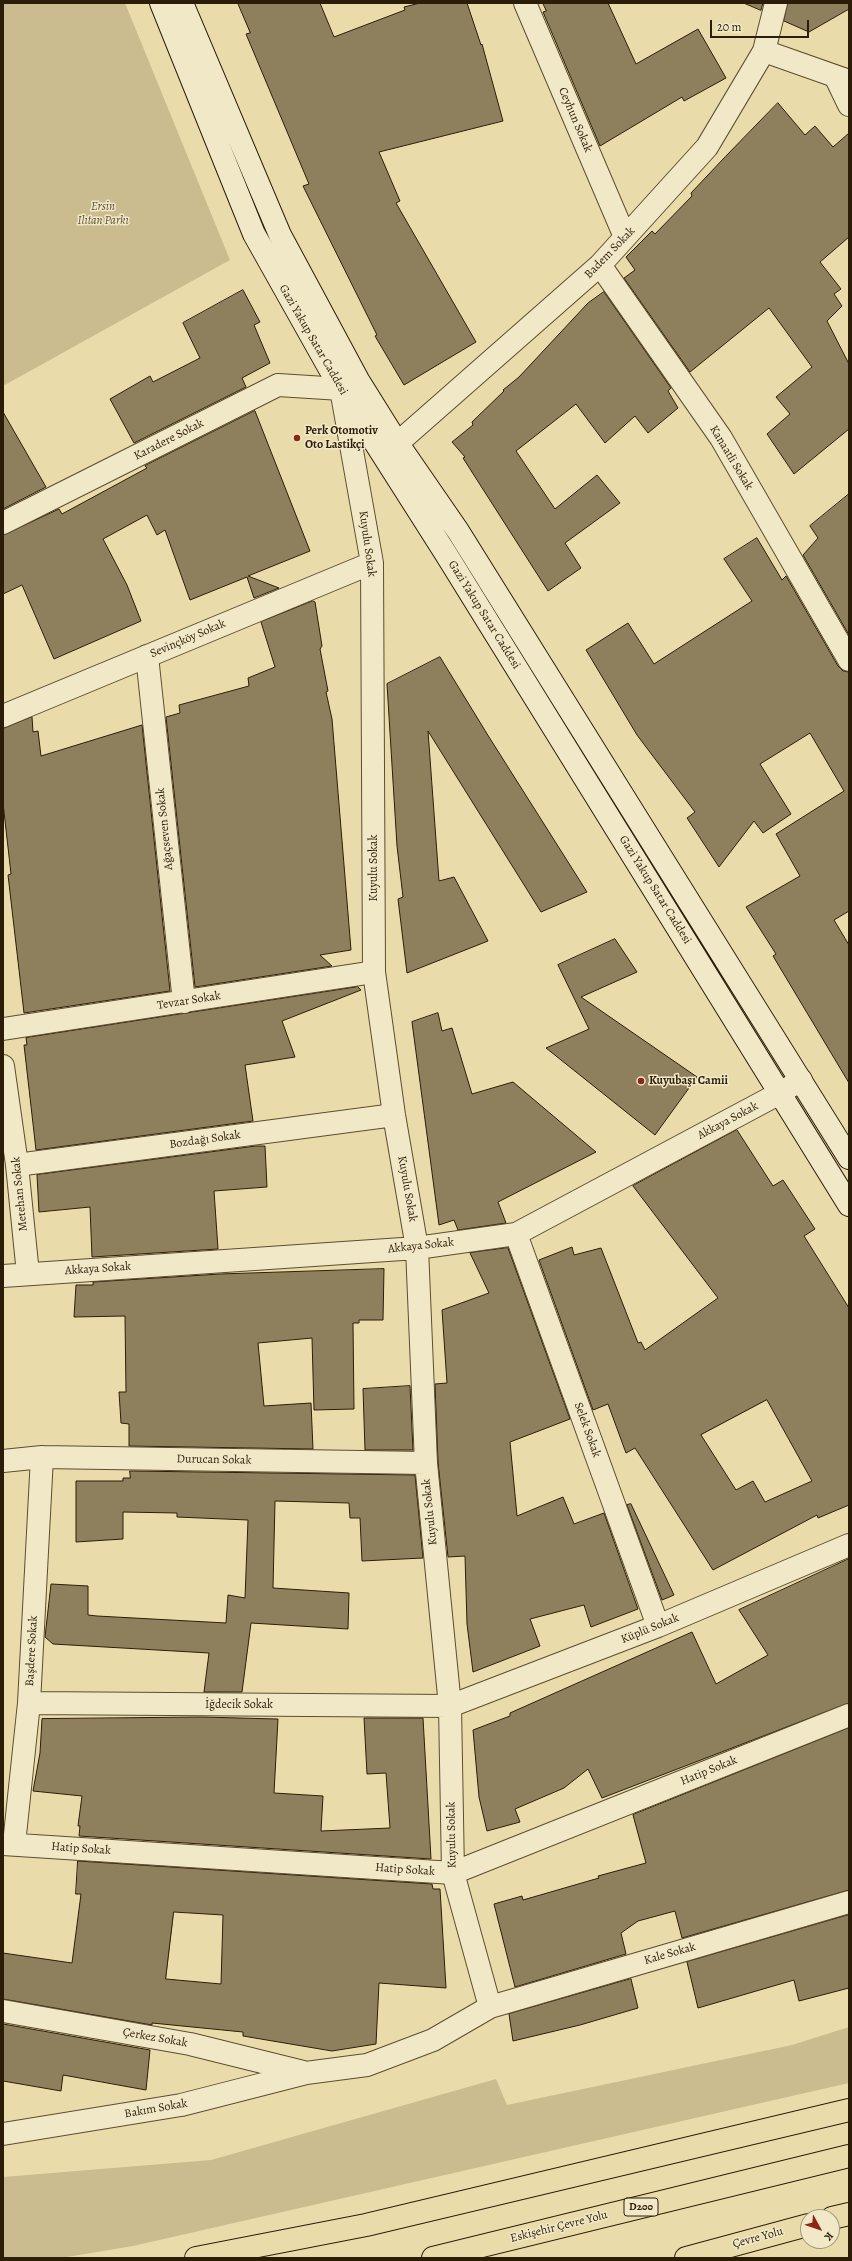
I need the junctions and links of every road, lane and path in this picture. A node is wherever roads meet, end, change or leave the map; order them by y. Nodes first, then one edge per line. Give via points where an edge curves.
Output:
1 (161, 3) edge
2 (182, 3) edge
3 (525, 3) edge
4 (776, 3) edge
5 (764, 51) junction
6 (842, 79) edge
7 (849, 105) edge
8 (625, 237) junction
9 (600, 265) junction
10 (349, 385) junction
11 (391, 450) junction
12 (3, 523) edge
13 (372, 563) junction
14 (147, 656) junction
15 (849, 660) edge
16 (3, 716) edge
17 (374, 972) junction
18 (184, 1002) junction
19 (3, 1029) edge
20 (3, 1066) edge
21 (801, 1080) junction
22 (780, 1093) junction
23 (394, 1115) junction
24 (849, 1158) edge
25 (17, 1166) junction
26 (848, 1201) edge
27 (516, 1234) junction
28 (417, 1248) junction
29 (28, 1274) junction
30 (3, 1276) edge
31 (42, 1457) junction
32 (3, 1461) edge
33 (426, 1463) junction
34 (849, 1545) edge
35 (658, 1626) junction
36 (29, 1703) junction
37 (450, 1706) junction
38 (849, 1715) edge
39 (9, 1844) edge
40 (452, 1873) junction
41 (849, 1902) edge
42 (490, 2007) junction
43 (3, 2011) edge
44 (306, 2073) junction
45 (849, 2110) edge
46 (3, 2134) edge
47 (849, 2156) edge
48 (800, 2227) edge
49 (196, 2258) edge
50 (433, 2258) edge
51 (686, 2258) edge

1 - 10 street, Gazi Yakup Satar Caddesi via 254,234
2 - 10 street, Gazi Yakup Satar Caddesi via 280,235
3 - 8 street, Ceyhun Sokak
4 - 5 street, Badem Sokak
5 - 6 street
5 - 8 street, Badem Sokak via 707,147
6 - 7 street
8 - 9 street, Badem Sokak
9 - 11 street, Badem Sokak
9 - 15 street, Kanaatli Sokak via 721,438
10 - 11 street, Gazi Yakup Satar Caddesi
10 - 12 street, Karadere Sokak via 278,385
10 - 13 street, Kuyulu Sokak
11 - 21 street, Gazi Yakup Satar Caddesi via 458,531
11 - 22 street, Gazi Yakup Satar Caddesi
13 - 14 street, Sevinçköy Sokak
13 - 17 street, Kuyulu Sokak
14 - 16 street, Sevinçköy Sokak
14 - 18 street, Ağaçseven Sokak
17 - 18 street, Tevzar Sokak
17 - 23 street, Kuyulu Sokak
18 - 19 street, Tevzar Sokak
20 - 25 street, Metehan Sokak
21 - 22 street, Akkaya Sokak
21 - 24 street, Gazi Yakup Satar Caddesi
22 - 26 street, Gazi Yakup Satar Caddesi
22 - 27 street, Akkaya Sokak
23 - 25 street, Bozdağı Sokak
23 - 28 street, Kuyulu Sokak
25 - 29 street, Metehan Sokak
27 - 28 street, Akkaya Sokak
27 - 35 street, Selek Sokak
28 - 29 street, Akkaya Sokak
28 - 33 street, Kuyulu Sokak
29 - 30 street, Akkaya Sokak
31 - 32 street, Durucan Sokak
31 - 33 street, Durucan Sokak
31 - 36 street, Başdere Sokak
33 - 37 street, Kuyulu Sokak
34 - 35 street, Küplü Sokak
35 - 37 street, Küplü Sokak
36 - 37 street, İğdecik Sokak
36 - 39 street, Başdere Sokak
37 - 40 street, Kuyulu Sokak
38 - 40 street, Hatip Sokak
39 - 40 street, Hatip Sokak
40 - 42 street, Kuyulu Sokak
41 - 42 street, Kale Sokak
42 - 44 street, Kale Sokak via 433,2040 367,2065
43 - 44 street, Çerkez Sokak via 190,2044
44 - 46 street, Bakım Sokak via 181,2105
45 - 49 highway via 366,2225
47 - 50 highway, Eskişehir Çevre Yolu / D200
48 - 51 highway, Çevre Yolu

